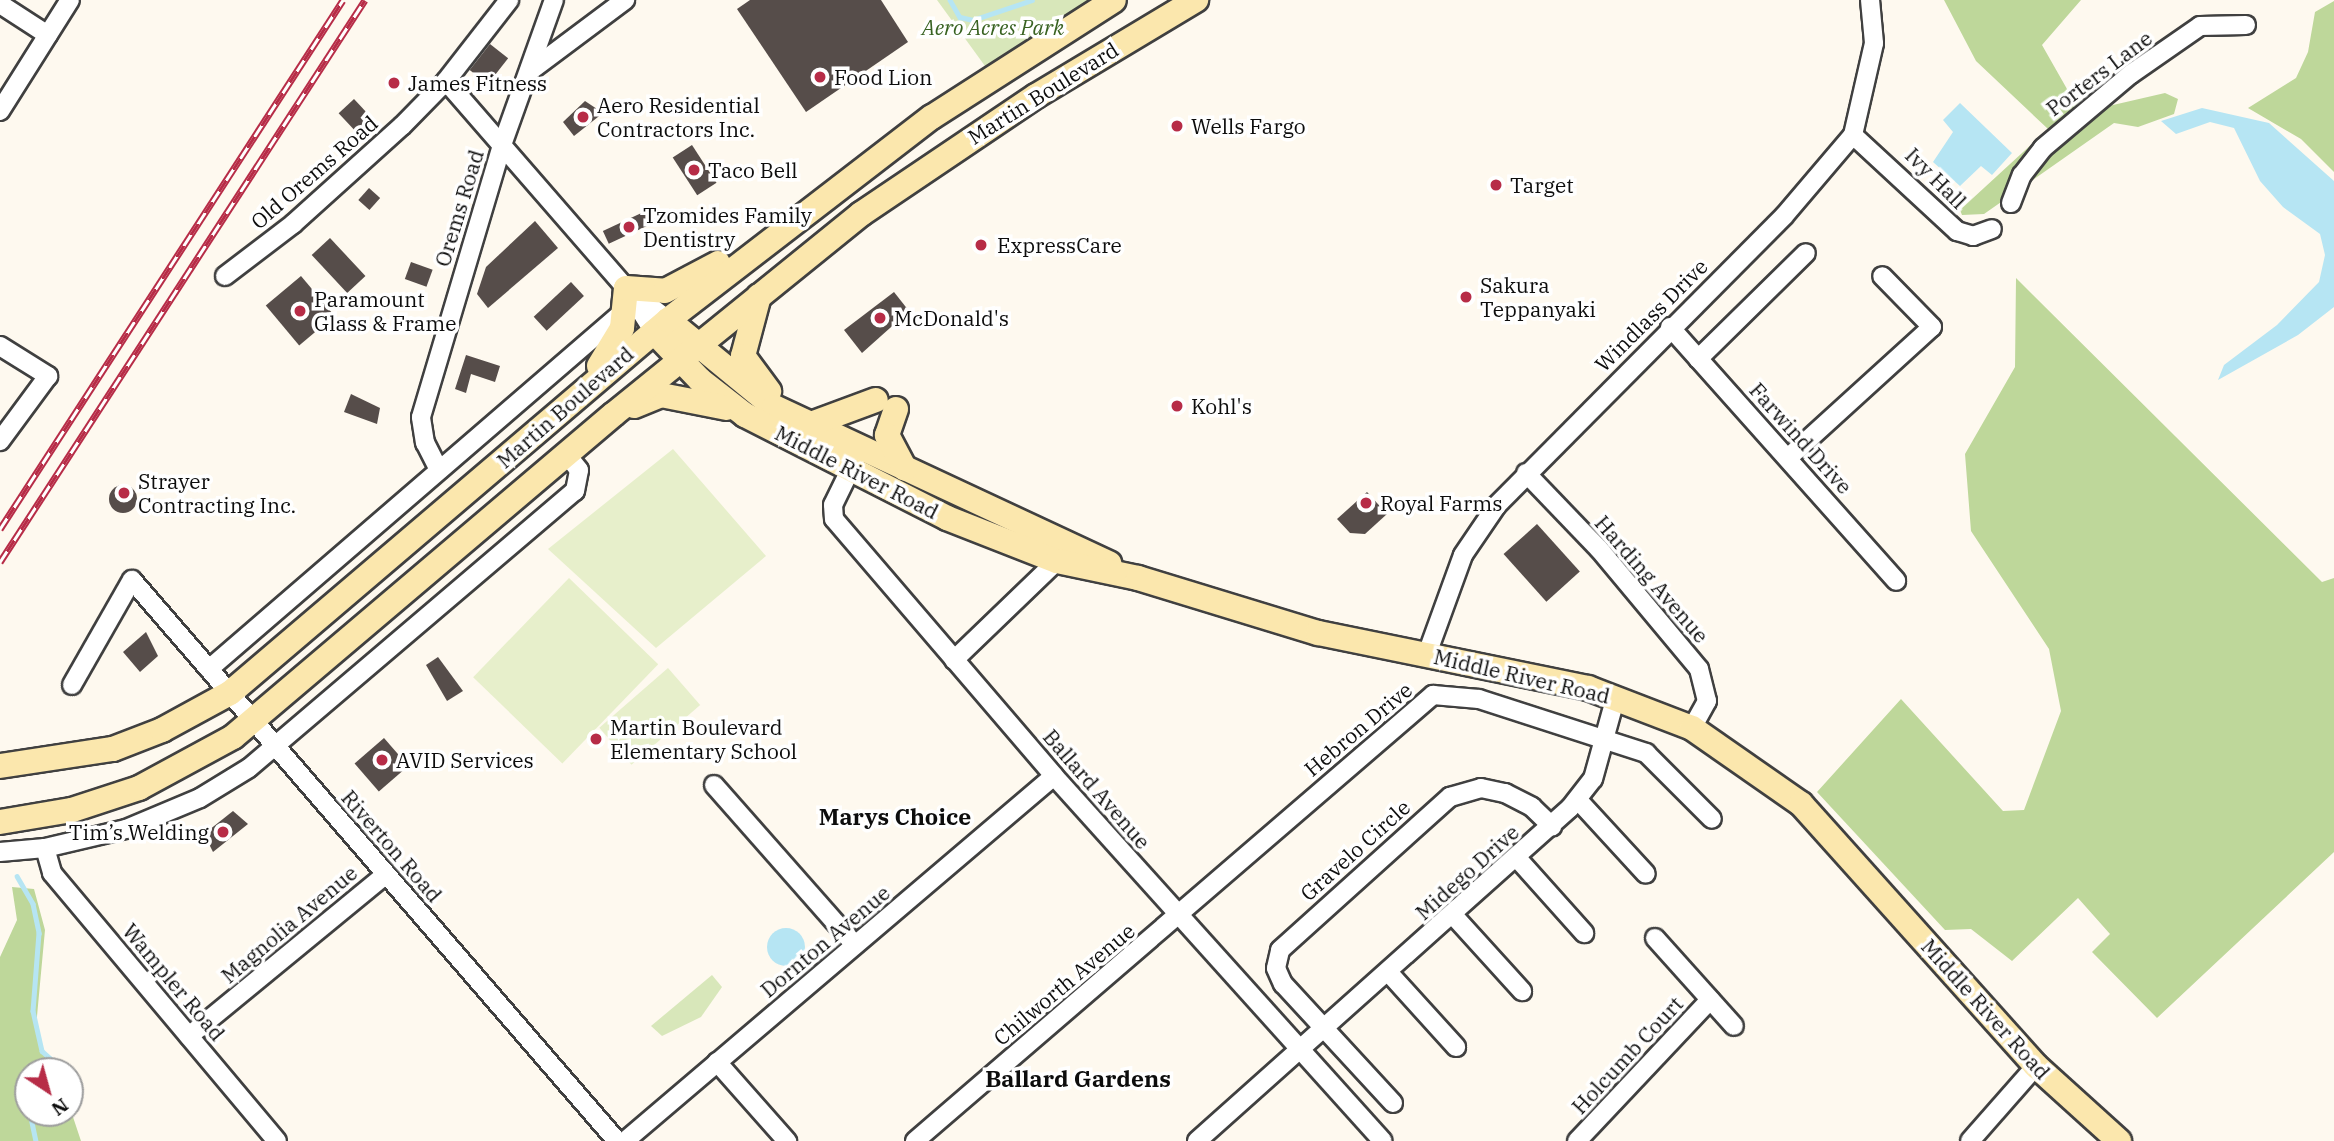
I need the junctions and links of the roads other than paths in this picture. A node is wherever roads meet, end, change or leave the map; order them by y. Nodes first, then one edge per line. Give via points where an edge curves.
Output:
1 (69, 0) edge
2 (509, 0) edge
3 (554, 0) edge
4 (1114, 0) edge
5 (1196, 0) edge
6 (1870, 0) edge
7 (612, 3) edge
8 (0, 4) edge
9 (2246, 25) dead end
10 (48, 35) junction
11 (530, 72) junction
12 (446, 81) junction
13 (0, 111) edge
14 (1853, 135) junction
15 (502, 145) junction
16 (845, 181) junction
17 (2011, 204) dead end
18 (1992, 229) dead end
19 (1806, 253) dead end
20 (225, 276) dead end
21 (1882, 276) dead end
22 (759, 296) junction
23 (625, 299) junction
24 (661, 326) junction
25 (1670, 327) junction
26 (0, 346) edge
27 (689, 352) junction
28 (1698, 359) junction
29 (591, 382) junction
30 (614, 414) junction
31 (745, 415) junction
32 (811, 424) junction
33 (0, 442) edge
34 (1789, 457) junction
35 (855, 459) junction
36 (573, 462) junction
37 (905, 469) junction
38 (439, 470) junction
39 (1526, 473) junction
40 (1057, 561) junction
41 (1138, 578) junction
42 (1896, 581) dead end
43 (1427, 654) junction
44 (954, 660) junction
45 (209, 669) junction
46 (72, 685) dead end
47 (230, 693) junction
48 (1616, 696) junction
49 (254, 722) junction
50 (1692, 728) junction
51 (1605, 737) junction
52 (277, 748) junction
53 (0, 766) edge
54 (1054, 776) junction
55 (714, 785) dead end
56 (1578, 800) junction
57 (1712, 819) dead end
58 (0, 822) edge
59 (1552, 826) junction
60 (45, 848) junction
61 (0, 852) edge
62 (1517, 858) junction
63 (1646, 873) dead end
64 (386, 874) junction
65 (1453, 915) junction
66 (1179, 916) junction
67 (1584, 933) dead end
68 (1655, 939) dead end
69 (855, 945) junction
70 (1389, 973) junction
71 (1522, 991) dead end
72 (1710, 1000) junction
73 (1734, 1026) dead end
74 (1326, 1030) junction
75 (189, 1036) junction
76 (1456, 1047) dead end
77 (1301, 1051) junction
78 (716, 1062) junction
79 (2036, 1066) junction
80 (1393, 1103) dead end
81 (277, 1141) edge
82 (617, 1141) edge
83 (625, 1141) edge
84 (787, 1141) edge
85 (915, 1141) edge
86 (1197, 1141) edge
87 (1383, 1141) edge
88 (1577, 1141) edge
89 (1970, 1141) edge
90 (2119, 1141) edge

1 - 10 street
2 - 12 street, Old Orems Road
3 - 11 street, Orems Road
4 - 16 main road, Martin Boulevard via 932,117
5 - 22 main road, Martin Boulevard via 921,170
6 - 14 street, Windlass Drive via 1874,44
7 - 11 street
8 - 10 street
9 - 17 street, Porters Lane via 2200,26 2131,74 2043,148 2022,175
10 - 13 street
11 - 15 street, Orems Road
12 - 15 street, Middle River Road
12 - 20 street, Old Orems Road via 293,224
14 - 18 street, Ivy Hall via 1957,231 1973,236
14 - 25 street, Windlass Drive via 1784,216
15 - 23 street, Middle River Road
15 - 38 street, Orems Road via 421,417 425,443
16 - 23 main road via 679,286
16 - 24 main road, Martin Boulevard
19 - 28 street
21 - 34 street via 1932,327
22 - 27 main road, Martin Boulevard
22 - 32 main road via 743,356 765,387
23 - 24 street, Middle River Road
23 - 29 main road via 616,343
23 - 38 street, Martin Boulevard
24 - 27 main road, Middle River Road
24 - 29 main road, Martin Boulevard
25 - 28 street, Farwind Drive
25 - 39 street, Windlass Drive
26 - 33 street via 48,376
27 - 30 main road, Martin Boulevard
27 - 31 main road, Middle River Road
27 - 32 main road, Middle River Road
28 - 34 street, Farwind Drive
29 - 47 main road, Martin Boulevard
30 - 31 main road via 661,395
30 - 36 main road, Martin Boulevard
31 - 35 main road, Middle River Road
32 - 35 main road, Middle River Road
32 - 37 main road via 886,404 887,435
34 - 42 street, Farwind Drive
35 - 37 main road, Middle River Road
35 - 40 main road, Middle River Road via 947,518
35 - 44 street, Ballard Avenue via 833,505 834,519
36 - 49 main road, Martin Boulevard
36 - 52 street, Martin Boulevard via 575,491
37 - 41 main road, Middle River Road
38 - 45 street, Martin Boulevard
39 - 43 street, Windlass Drive via 1463,555
39 - 50 street, Harding Avenue via 1598,549 1699,669 1707,701
40 - 41 main road, Middle River Road
40 - 44 street
41 - 43 main road, Middle River Road via 1262,619
43 - 48 main road, Middle River Road
44 - 54 street, Ballard Avenue
45 - 46 street, Riverton Road via 132,580
45 - 47 street, Riverton Road
47 - 49 street, Riverton Road
47 - 53 main road, Martin Boulevard via 162,730 113,748
48 - 50 main road, Middle River Road
48 - 51 street, Midego Drive
49 - 52 street, Riverton Road
49 - 58 main road, Martin Boulevard via 204,757 138,788 72,810
50 - 79 main road, Middle River Road via 1801,804
51 - 56 street, Midego Drive via 1593,779
51 - 57 street, Hebron Drive via 1654,758
51 - 66 street, Hebron Drive via 1479,699 1433,695
52 - 60 street, Martin Boulevard via 225,783 153,820
52 - 64 street, Riverton Road
54 - 66 street, Ballard Avenue
54 - 69 street, Dornton Avenue
55 - 69 street
56 - 59 street, Midego Drive
56 - 63 street
59 - 62 street, Midego Drive
59 - 74 street, Gravelo Circle via 1518,798 1492,789 1469,790 1438,806 1331,902 1276,961 1283,984
60 - 61 street, Martin Boulevard
60 - 75 street, Wampler Road via 52,873
62 - 65 street, Midego Drive
62 - 67 street
64 - 75 street, Magnolia Avenue
64 - 82 street, Riverton Road
65 - 70 street, Midego Drive
65 - 71 street
66 - 77 street, Ballard Avenue
66 - 85 street, Chilworth Avenue
68 - 72 street, Holcumb Court
69 - 78 street, Dornton Avenue
70 - 74 street, Midego Drive
70 - 76 street
72 - 73 street, Holcumb Court
72 - 88 street, Holcumb Court
74 - 77 street, Midego Drive
74 - 80 street
75 - 81 street, Wampler Road
77 - 86 street, Midego Drive
77 - 87 street, Ballard Avenue
78 - 83 street, Dornton Avenue
78 - 84 street
79 - 89 street
79 - 90 main road, Middle River Road

